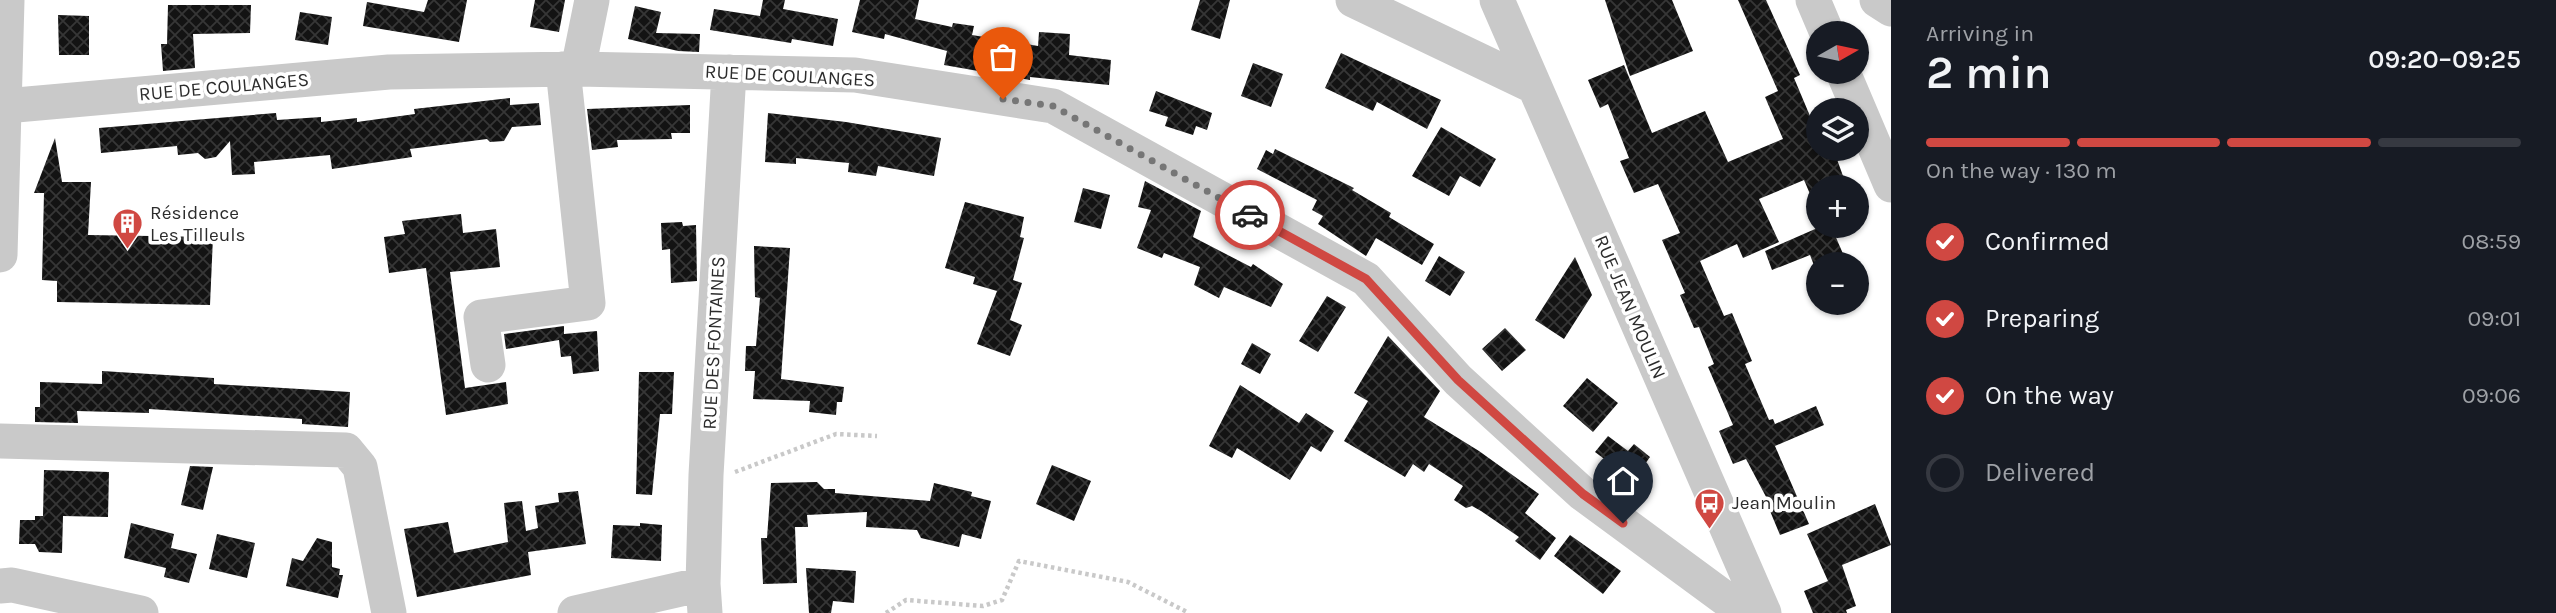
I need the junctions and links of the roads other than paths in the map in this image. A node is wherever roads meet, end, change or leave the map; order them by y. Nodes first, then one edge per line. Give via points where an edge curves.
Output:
1 (7, 0) edge
2 (592, 0) edge
3 (1353, 0) edge
4 (1497, 0) edge
5 (1813, 0) edge
6 (1877, 0) edge
7 (1891, 9) edge
8 (1822, 21) edge
9 (571, 69) junction
10 (729, 72) junction
11 (1848, 84) edge
12 (1535, 87) junction
13 (2, 108) edge
14 (1891, 185) edge
15 (0, 255) edge
16 (488, 365) dead end
17 (0, 441) edge
18 (0, 586) edge
19 (704, 598) edge
20 (141, 613) edge
21 (389, 613) edge
22 (575, 613) edge
23 (1745, 613) edge
24 (1764, 613) edge

1 - 13 street
2 - 9 street
3 - 12 street
4 - 12 street, RUE JEAN MOULIN
5 - 8 street
6 - 7 street
9 - 10 street, RUE DE COULANGES
9 - 13 street, RUE DE COULANGES via 388,72
9 - 16 street via 587,303 481,317
10 - 19 street, RUE DES FONTAINES via 706,475
10 - 23 street, RUE DE COULANGES via 855,75 1053,106 1366,279 1458,380 1583,494
11 - 14 street
12 - 24 street, RUE JEAN MOULIN
13 - 15 street
17 - 21 street via 346,450 360,467
18 - 20 street
19 - 22 street

